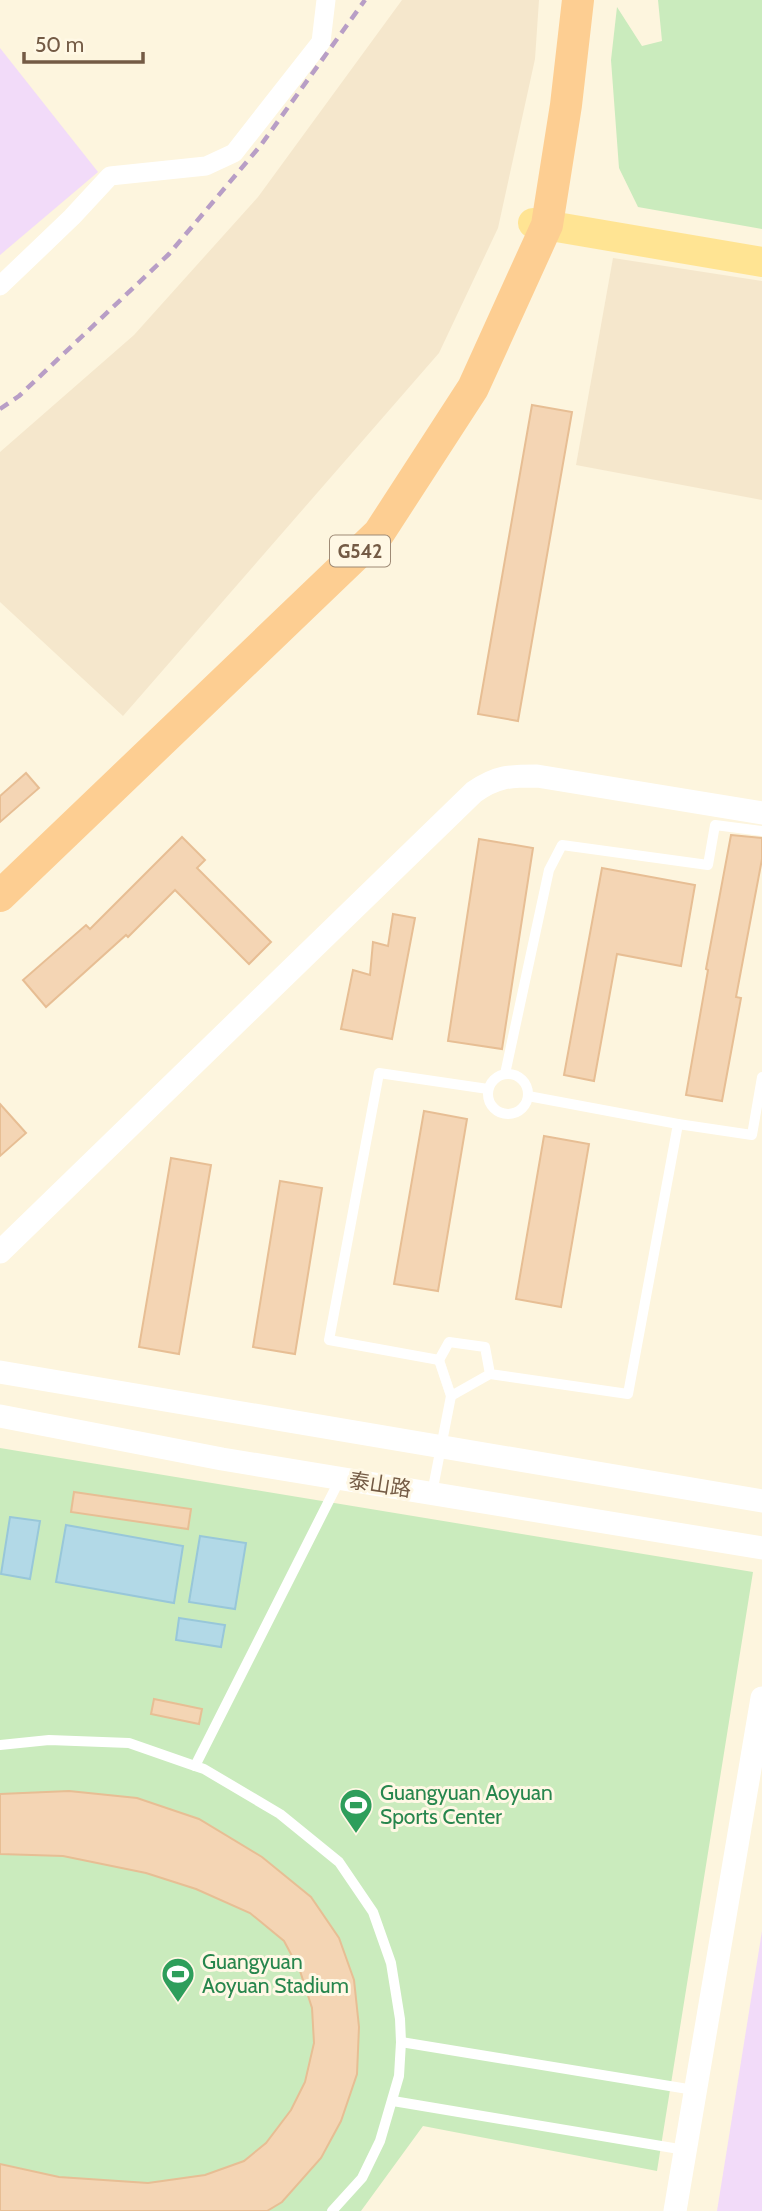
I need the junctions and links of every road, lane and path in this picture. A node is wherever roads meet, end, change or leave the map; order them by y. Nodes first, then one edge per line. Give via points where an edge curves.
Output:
1 (326, 0) edge
2 (578, 0) edge
3 (541, 217) junction
4 (762, 248) edge
5 (762, 262) edge
6 (0, 286) edge
7 (762, 813) edge
8 (762, 831) edge
9 (0, 867) edge
10 (0, 896) edge
11 (505, 1074) junction
12 (762, 1077) edge
13 (488, 1089) junction
14 (528, 1096) junction
15 (678, 1124) junction
16 (0, 1252) edge
17 (439, 1360) junction
18 (0, 1372) edge
19 (490, 1374) junction
20 (451, 1396) junction
21 (0, 1416) edge
22 (440, 1446) junction
23 (340, 1478) junction
24 (432, 1493) junction
25 (762, 1501) edge
26 (762, 1548) edge
27 (762, 1698) edge
28 (0, 1745) edge
29 (195, 1766) junction
30 (401, 2042) junction
31 (695, 2091) junction
32 (393, 2101) junction
33 (685, 2150) junction
34 (332, 2211) edge
35 (675, 2211) edge

1 - 6 street via 321,42 234,153 206,166 110,176
2 - 3 highway, G542 via 566,105
3 - 4 main road
3 - 5 main road
3 - 9 highway, G542 via 459,382 366,518
3 - 10 highway, G542 via 473,388 379,533
7 - 16 street via 537,776 491,780
8 - 11 lane via 715,825 708,865 562,845 549,870
11 - 13 lane via 494,1079
11 - 14 lane via 526,1084
12 - 15 lane via 752,1135
13 - 14 lane via 489,1102 498,1112 510,1115 523,1108
13 - 17 lane via 379,1073 329,1340
14 - 15 lane
15 - 19 lane via 628,1394
17 - 19 lane via 449,1342 485,1347
17 - 20 lane
18 - 22 street
19 - 20 lane
20 - 22 lane
21 - 23 street, 泰山路
22 - 24 lane
22 - 25 street
23 - 24 street, 泰山路
23 - 29 lane
24 - 26 street, 泰山路
27 - 31 street
28 - 29 lane via 49,1740 130,1743
29 - 30 lane via 280,1814 339,1862 373,1912 391,1963
30 - 31 lane
30 - 32 lane
31 - 33 street
32 - 33 lane
32 - 34 lane via 362,2178
33 - 35 street

